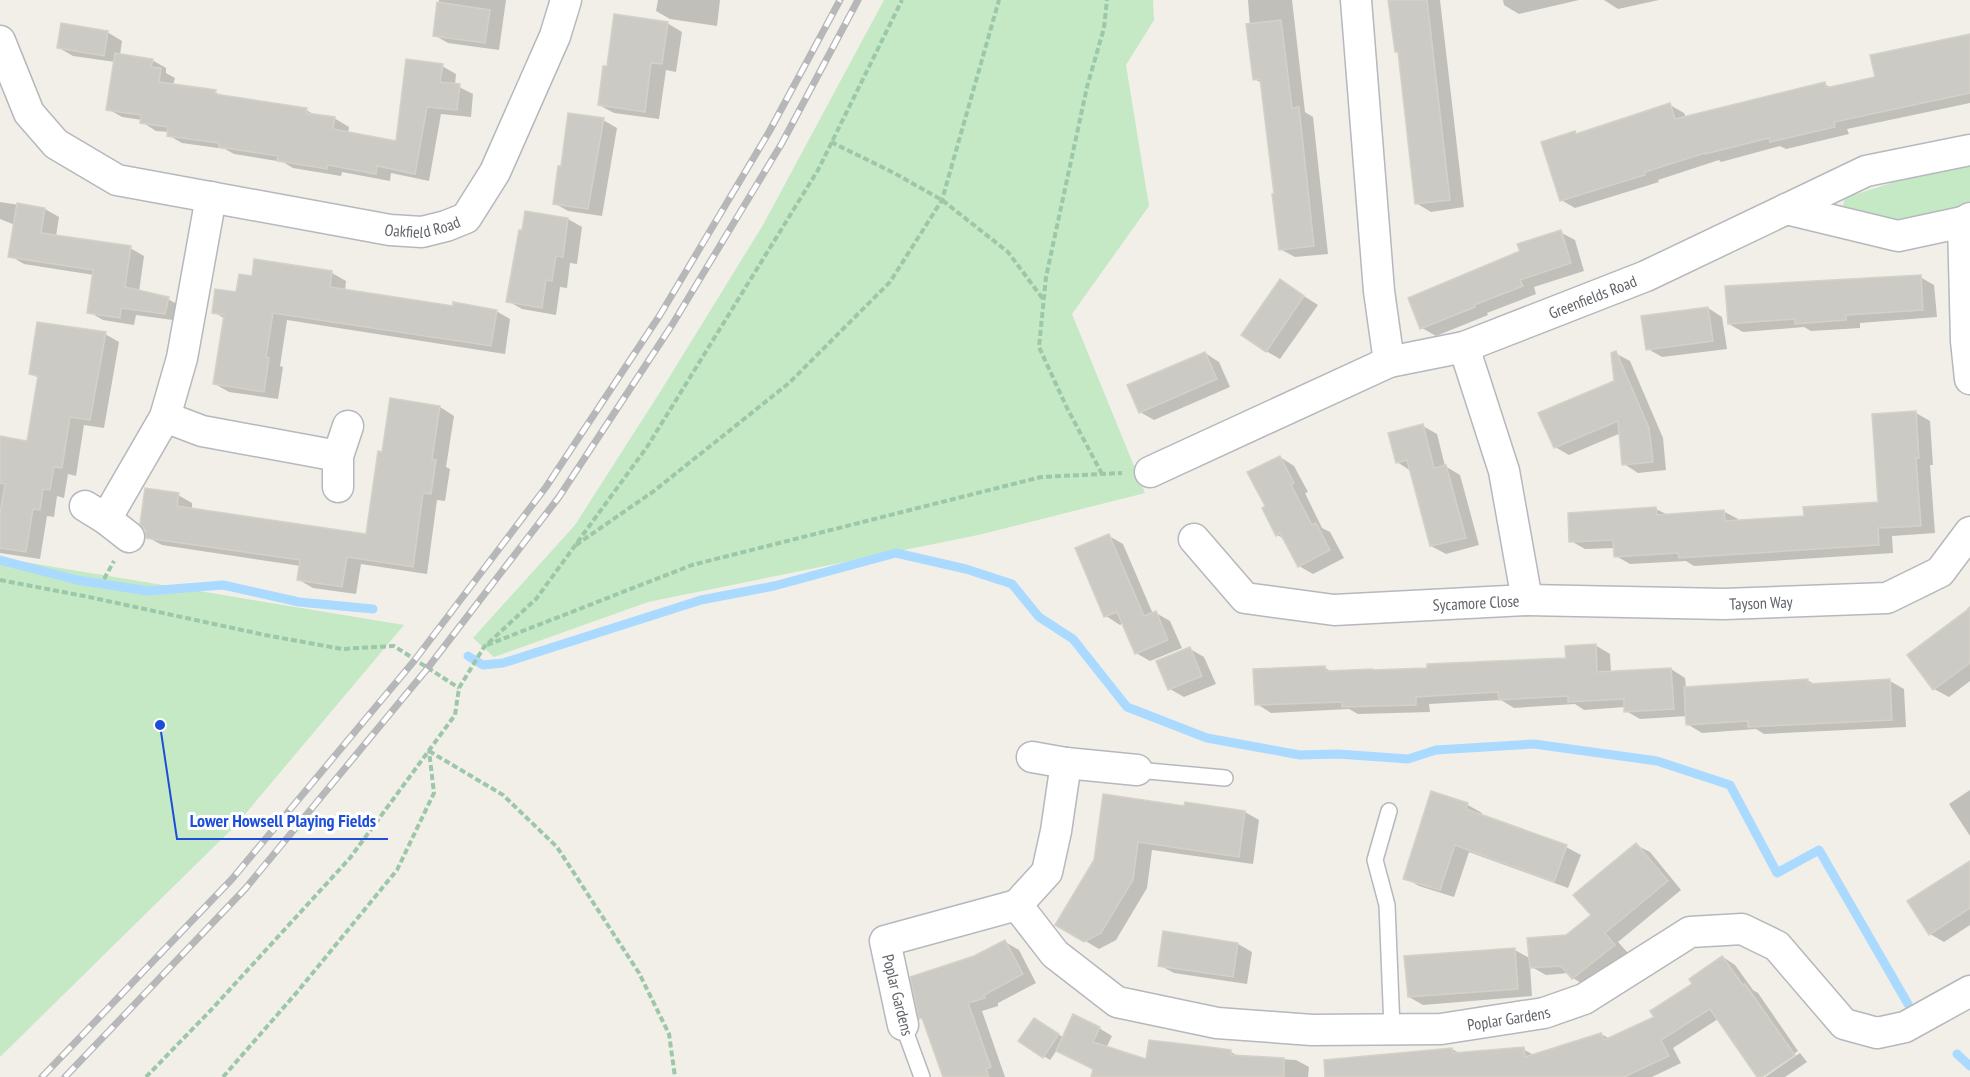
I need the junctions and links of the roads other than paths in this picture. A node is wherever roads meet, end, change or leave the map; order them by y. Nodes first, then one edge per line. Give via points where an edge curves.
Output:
1 (566, 0) edge
2 (1356, 0) edge
3 (0, 41) edge
4 (1970, 150) edge
5 (211, 197) junction
6 (1786, 209) junction
7 (1967, 220) edge
8 (1464, 347) junction
9 (1389, 362) junction
10 (1970, 379) edge
11 (165, 417) junction
12 (348, 426) dead end
13 (338, 456) junction
14 (1150, 472) road end
15 (338, 487) dead end
16 (107, 520) dead end
17 (1970, 532) edge
18 (1194, 538) dead end
19 (1527, 600) junction
20 (1032, 758) dead end
21 (1066, 763) junction
22 (1137, 770) joint
23 (1225, 778) dead end
24 (1389, 811) dead end
25 (1017, 906) junction
26 (1970, 991) edge
27 (903, 1025) joint
28 (1392, 1028) junction
29 (922, 1077) edge

1 - 5 street, Oakfield Road via 555,36 495,171 466,218 422,232 400,231
2 - 9 street via 1379,291
3 - 5 street, Oakfield Road via 29,113 56,144 117,180
4 - 6 street, Greenfields Road via 1866,171
5 - 11 street via 182,358
6 - 7 street via 1898,236
6 - 8 street, Greenfields Road via 1646,276
7 - 10 street via 1966,341
8 - 9 street, Greenfields Road
8 - 19 street, Sycamore Close via 1504,471
9 - 14 street, Greenfields Road
11 - 13 street via 202,431
11 - 16 street
12 - 13 street
13 - 15 street
17 - 19 street, Tayson Way via 1940,572 1887,598 1724,604
18 - 19 street, Sycamore Close via 1245,598 1334,610
20 - 21 street
21 - 22 street
21 - 25 street via 1047,872
22 - 23 lane
24 - 28 lane via 1375,860 1387,904
25 - 27 street, Poplar Gardens via 885,941
25 - 28 street, Poplar Gardens via 1055,954 1117,1002 1217,1023 1312,1030
26 - 28 street, Poplar Gardens via 1905,1027 1877,1033 1844,1024 1777,946 1742,929 1690,932 1584,999 1544,1013 1441,1029
27 - 29 lane, Poplar Gardens

